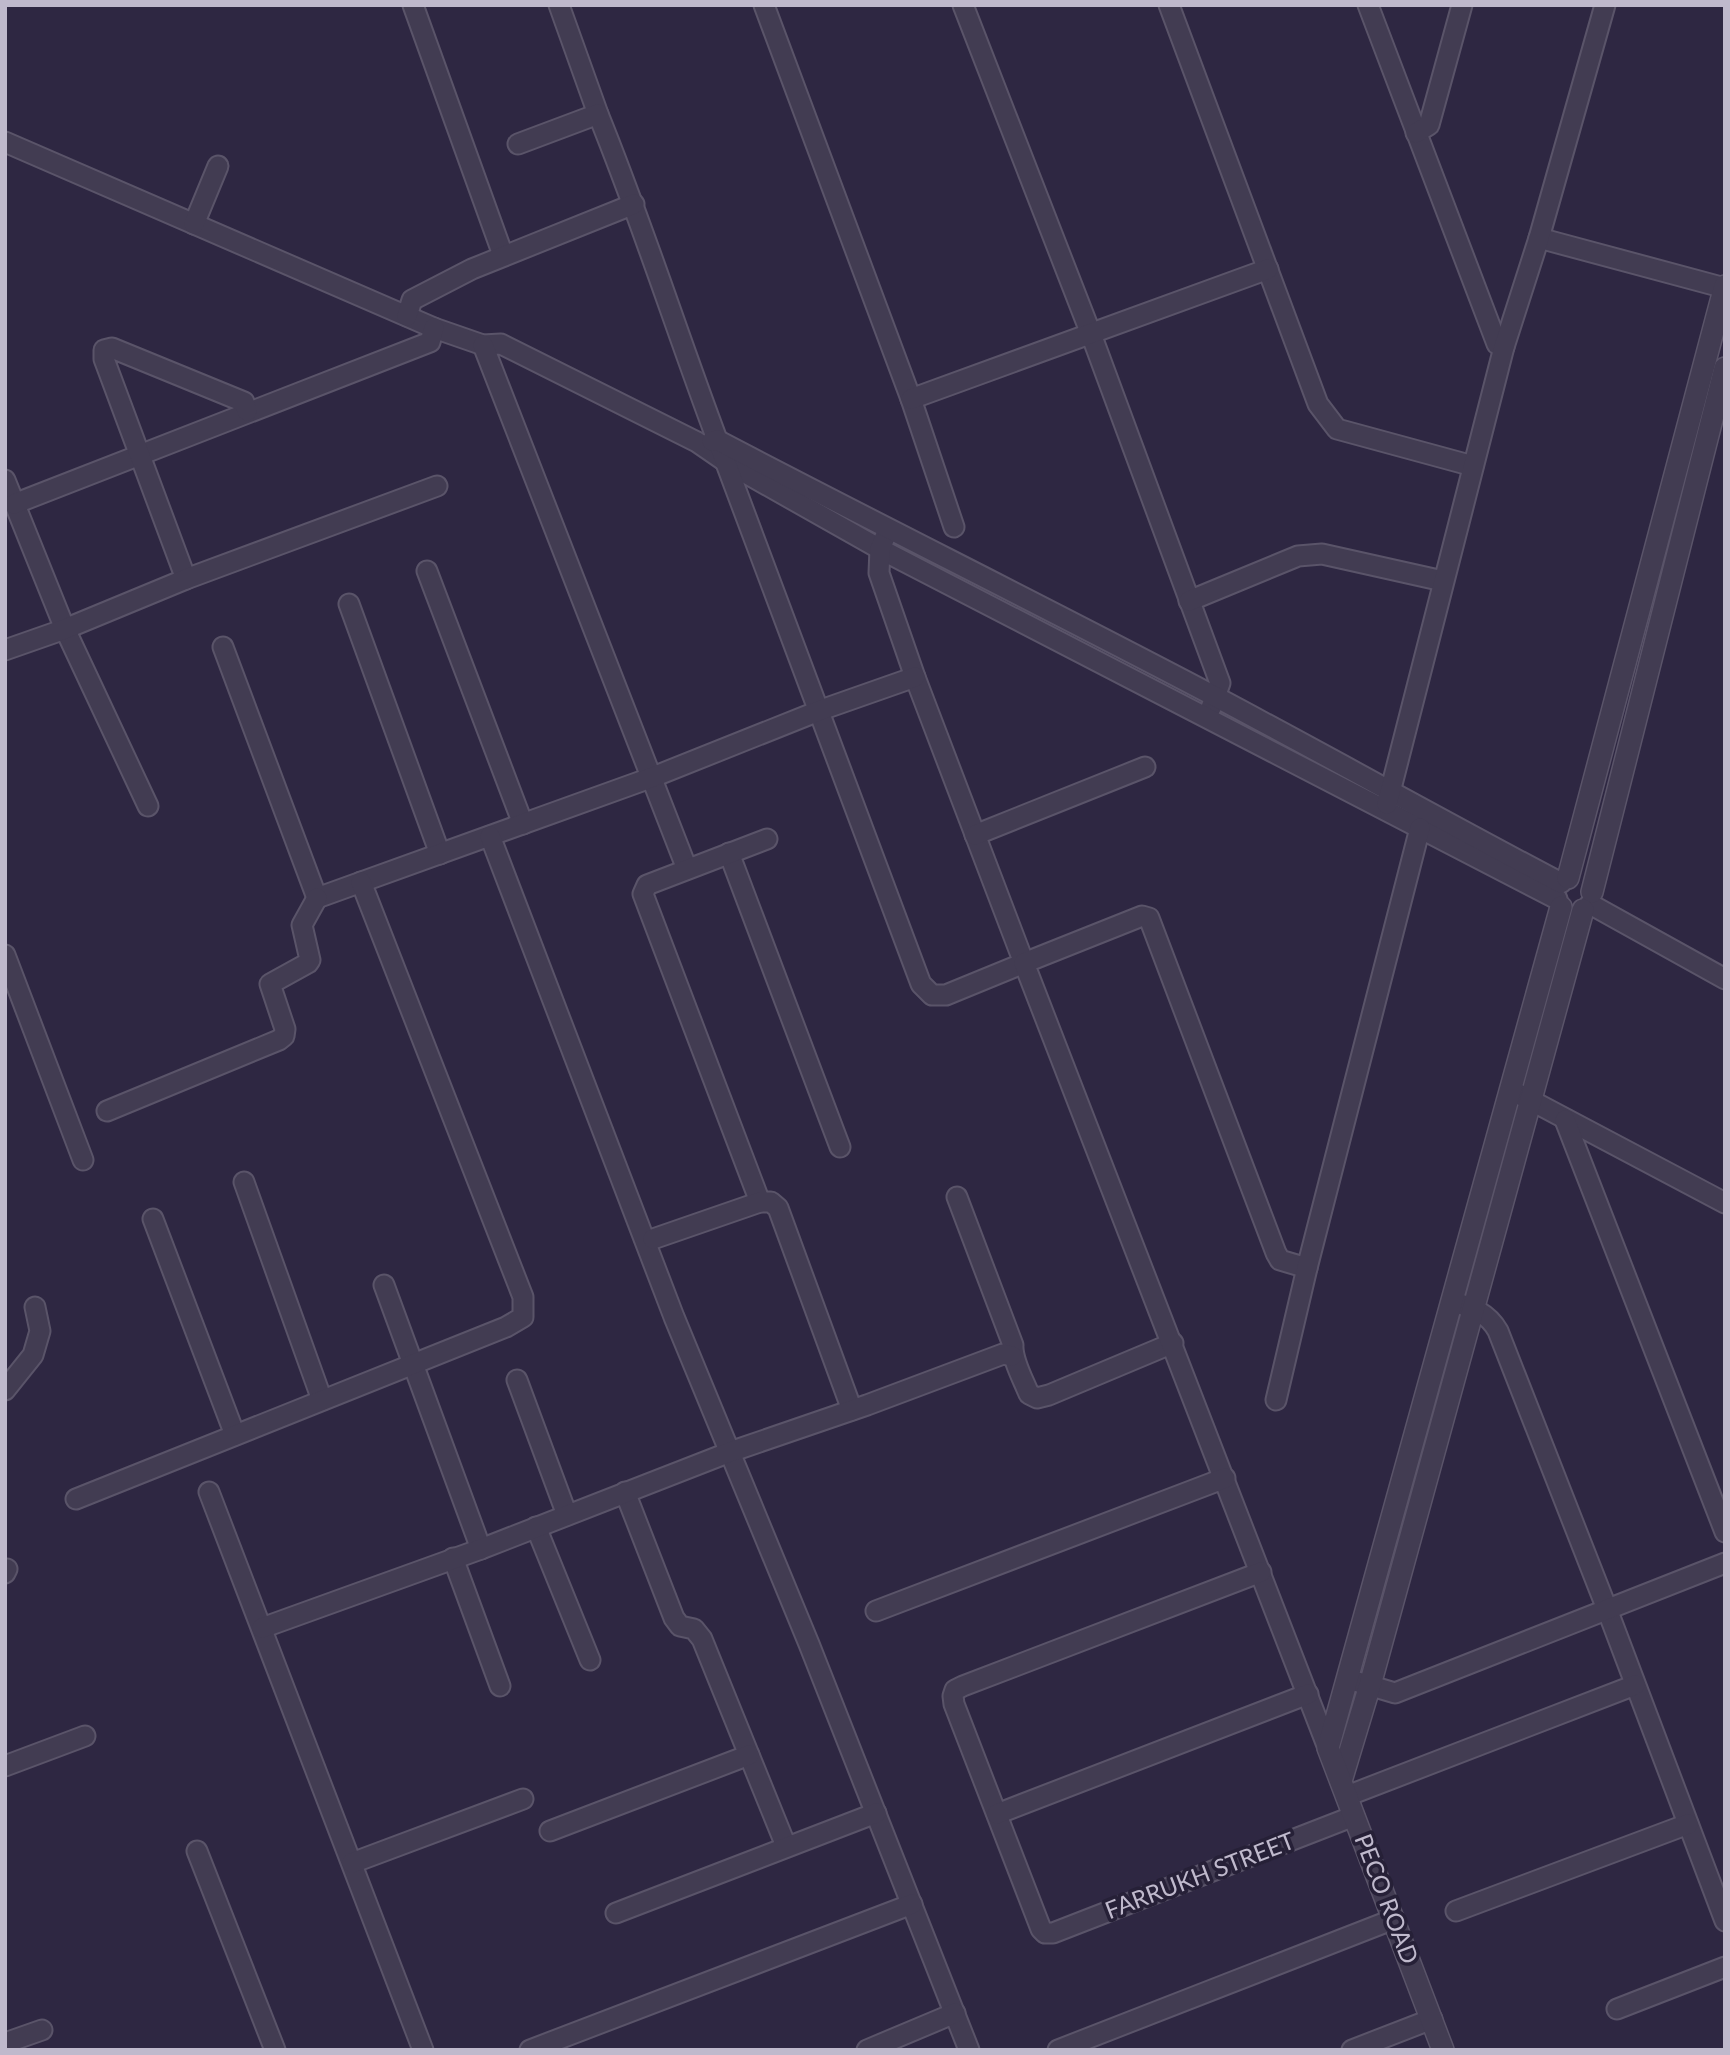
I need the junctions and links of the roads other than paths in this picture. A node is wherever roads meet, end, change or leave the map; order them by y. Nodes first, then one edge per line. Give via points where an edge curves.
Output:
1 (413, 5) edge
2 (559, 5) edge
3 (764, 5) edge
4 (963, 5) edge
5 (1169, 5) edge
6 (1368, 5) edge
7 (1462, 5) edge
8 (1605, 5) edge
9 (598, 114) junction
10 (1416, 133) junction
11 (5, 142) edge
12 (518, 144) dead end
13 (218, 166) dead end
14 (634, 204) junction
15 (194, 224) junction
16 (1539, 238) junction
17 (503, 256) junction
18 (1268, 269) junction
19 (1725, 287) edge
20 (407, 316) junction
21 (434, 328) junction
22 (1091, 334) junction
23 (483, 345) junction
24 (1504, 347) junction
25 (1725, 368) edge
26 (911, 399) junction
27 (1711, 407) edge
28 (247, 411) junction
29 (717, 440) junction
30 (696, 442) junction
31 (141, 455) junction
32 (726, 463) junction
33 (1473, 466) junction
34 (5, 480) edge
35 (437, 486) dead end
36 (14, 504) junction
37 (954, 527) dead end
38 (888, 530) junction
39 (880, 549) junction
40 (427, 571) dead end
41 (186, 579) junction
42 (1443, 581) junction
43 (1189, 601) junction
44 (349, 604) dead end
45 (65, 629) junction
46 (223, 647) dead end
47 (5, 650) edge
48 (915, 677) junction
49 (1216, 697) junction
50 (821, 710) junction
51 (1207, 718) junction
52 (1145, 767) dead end
53 (653, 777) junction
54 (1388, 802) junction
55 (148, 806) dead end
56 (523, 824) junction
57 (1420, 828) junction
58 (975, 835) junction
59 (490, 836) junction
60 (767, 839) dead end
61 (729, 853) junction
62 (440, 854) junction
63 (687, 869) junction
64 (361, 882) junction
65 (1562, 892) junction
66 (317, 898) junction
67 (1589, 902) junction
68 (5, 955) edge
69 (1024, 963) junction
70 (1725, 979) edge
71 (1511, 1090) junction
72 (1532, 1101) junction
73 (107, 1111) dead end
74 (1565, 1119) junction
75 (840, 1147) dead end
76 (83, 1160) dead end
77 (244, 1182) dead end
78 (957, 1197) dead end
79 (760, 1202) junction
80 (1725, 1203) edge
81 (153, 1219) dead end
82 (653, 1239) dead end
83 (1307, 1268) junction
84 (384, 1285) dead end
85 (1453, 1302) junction
86 (35, 1307) dead end
87 (1474, 1308) junction
88 (1173, 1343) junction
89 (1012, 1356) junction
90 (411, 1365) junction
91 (517, 1380) dead end
92 (5, 1390) edge
93 (322, 1400) junction
94 (1276, 1400) dead end
95 (852, 1410) junction
96 (234, 1435) junction
97 (730, 1452) junction
98 (1225, 1478) junction
99 (209, 1492) dead end
100 (625, 1492) junction
101 (76, 1499) dead end
102 (568, 1515) junction
103 (536, 1527) junction
104 (1725, 1532) edge
105 (481, 1549) junction
106 (453, 1558) junction
107 (1725, 1563) edge
108 (1261, 1572) junction
109 (1607, 1609) junction
110 (876, 1611) dead end
111 (262, 1628) junction
112 (590, 1660) dead end
113 (1348, 1679) junction
114 (1370, 1685) junction
115 (1635, 1685) junction
116 (500, 1686) dead end
117 (1308, 1694) junction
118 (85, 1736) dead end
119 (1328, 1748) junction
120 (749, 1755) junction
121 (5, 1766) edge
122 (1347, 1798) junction
123 (523, 1800) dead end
124 (876, 1813) junction
125 (997, 1814) junction
126 (1688, 1824) junction
127 (550, 1831) dead end
128 (786, 1846) junction
129 (197, 1851) dead end
130 (352, 1863) junction
131 (912, 1904) junction
132 (1455, 1911) dead end
133 (616, 1913) dead end
134 (1394, 1919) junction
135 (1725, 1921) edge
136 (1725, 1966) edge
137 (1617, 2009) dead end
138 (955, 2013) junction
139 (1432, 2019) junction
140 (42, 2030) dead end
141 (5, 2043) edge
142 (275, 2050) edge
143 (423, 2050) edge
144 (530, 2050) edge
145 (867, 2050) edge
146 (970, 2050) edge
147 (1058, 2050) edge
148 (1352, 2050) edge
149 (1443, 2050) edge

1 - 17 street
2 - 9 street
3 - 26 street
4 - 22 street
5 - 18 street
6 - 10 street
7 - 10 street via 1429,125
8 - 16 street
9 - 12 street
9 - 14 street
10 - 24 street via 1497,344
11 - 15 street
13 - 15 street
14 - 17 street
14 - 29 street
15 - 20 street
16 - 19 street
16 - 24 street
17 - 20 street via 412,300
18 - 22 street
18 - 33 street via 1318,404 1337,429
19 - 27 street
20 - 21 street
21 - 23 street
21 - 28 street via 430,342
22 - 26 street
22 - 43 street
23 - 30 street via 500,344
23 - 53 street
24 - 33 street
25 - 27 street
26 - 37 street
27 - 65 street
27 - 67 street
28 - 31 street
28 - 31 street via 244,402 112,348 104,350
29 - 30 street
29 - 32 street
29 - 38 street
30 - 32 street
31 - 36 street
31 - 41 street
32 - 39 street
32 - 50 street
33 - 42 street
34 - 36 street
35 - 41 street
36 - 45 street
38 - 39 street
38 - 49 street
39 - 48 street via 879,573
39 - 51 street
40 - 56 street
41 - 45 street
42 - 43 street via 1322,554 1298,556
42 - 54 street
43 - 49 street via 1220,683
44 - 62 street
45 - 47 street
45 - 55 street
46 - 66 street
48 - 50 street
48 - 58 street
49 - 51 street
49 - 54 street
50 - 53 street
50 - 69 street via 921,984 932,995 946,995
51 - 54 street
52 - 58 street
53 - 56 street
53 - 63 street
54 - 57 street
54 - 65 street
56 - 59 street
57 - 65 street
57 - 83 street
58 - 69 street
59 - 62 street
59 - 97 street
60 - 61 street
61 - 63 street
61 - 75 street
62 - 64 street
63 - 79 street via 648,884 643,894
64 - 66 street
64 - 90 street via 523,1297 523,1317
65 - 67 street via 1572,912
65 - 67 street via 1578,877 1588,882
65 - 71 street
66 - 73 street via 302,925 310,960 270,984 284,1036
67 - 70 street
67 - 72 street
68 - 76 street
69 - 83 street via 1142,916 1149,918 1276,1254 1280,1260
69 - 88 street
71 - 72 street
71 - 85 street
72 - 74 street
72 - 87 street
74 - 80 street
74 - 104 street
77 - 93 street
78 - 89 street via 1013,1345
79 - 82 street
79 - 95 street via 772,1202 778,1208
81 - 96 street
83 - 94 street
84 - 90 street
85 - 87 street
85 - 113 street
86 - 92 street via 40,1331 33,1355
87 - 109 street via 1498,1331
87 - 114 street
88 - 89 street via 1037,1398 1029,1394
88 - 98 street
89 - 95 street via 1003,1354
90 - 93 street
90 - 105 street
91 - 102 street
93 - 96 street
95 - 97 street
96 - 101 street
97 - 100 street
97 - 124 street
98 - 108 street
98 - 110 street
99 - 111 street
100 - 102 street
100 - 120 street via 674,1618 702,1639
102 - 103 street
103 - 105 street
103 - 112 street
105 - 106 street
106 - 111 street
106 - 116 street
107 - 109 street
108 - 117 street
108 - 125 street via 955,1690 954,1704
109 - 114 street via 1395,1693
109 - 115 street
111 - 130 street
113 - 114 street
113 - 119 street
114 - 122 street
115 - 122 street, FARRUKH STREET
115 - 126 street
117 - 119 street
117 - 125 street
118 - 121 street
119 - 122 street, PECO ROAD
120 - 127 street
120 - 128 street
122 - 125 street, FARRUKH STREET via 1053,1933 1041,1928
122 - 134 street, PECO ROAD
123 - 130 street
124 - 128 street
124 - 131 street
126 - 132 street
126 - 135 street
128 - 133 street
129 - 142 street
130 - 143 street
131 - 138 street
131 - 144 street
134 - 139 street, PECO ROAD
134 - 147 street
136 - 137 street
138 - 145 street
138 - 146 street
139 - 148 street
139 - 149 street, PECO ROAD
140 - 141 street

